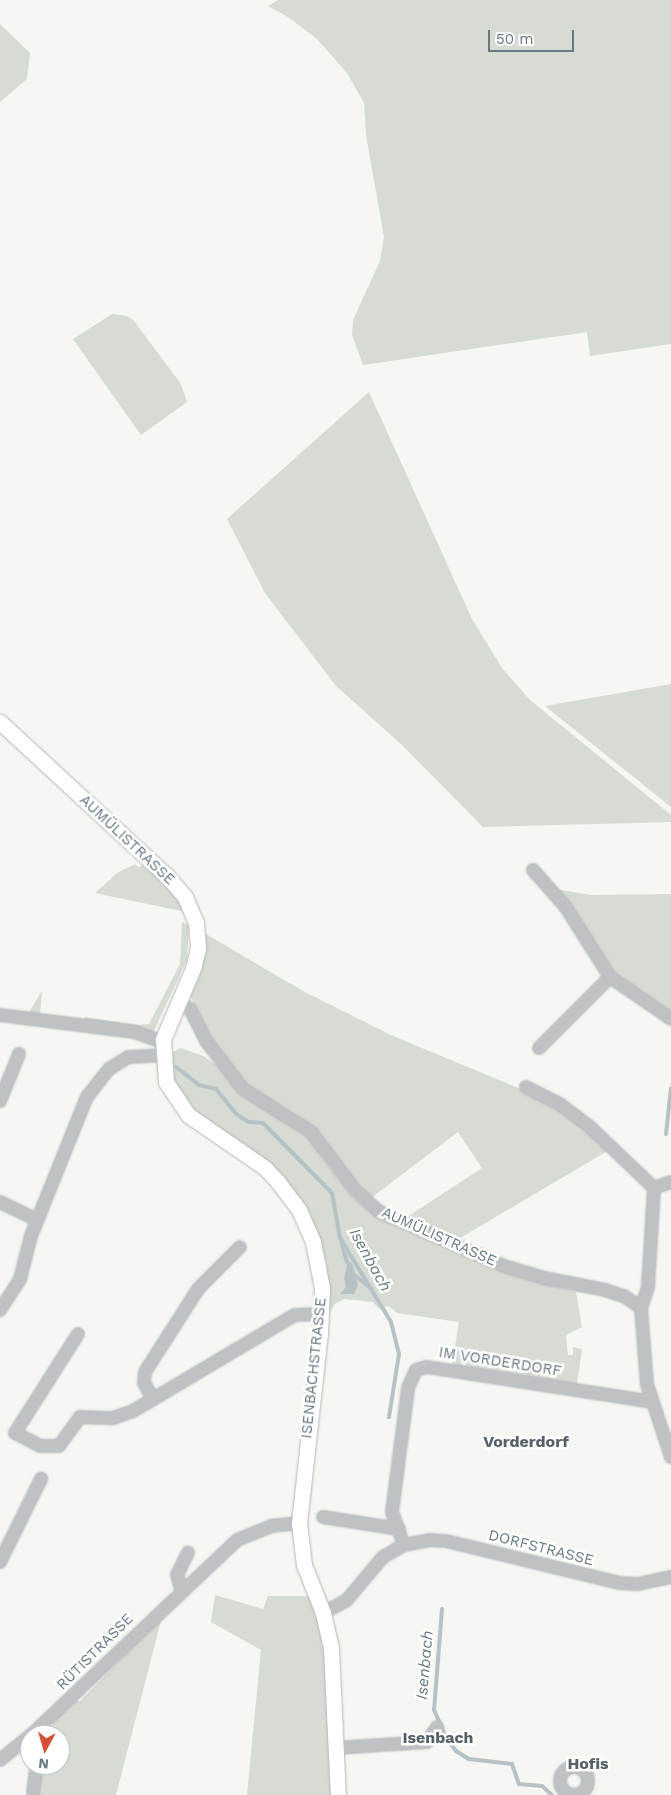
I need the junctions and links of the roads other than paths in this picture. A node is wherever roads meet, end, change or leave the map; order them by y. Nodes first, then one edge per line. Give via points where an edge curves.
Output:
1 (0, 722) edge
2 (533, 870) dead end
3 (610, 977) junction
4 (178, 1002) junction
5 (0, 1015) edge
6 (671, 1019) edge
7 (163, 1048) junction
8 (539, 1048) dead end
9 (19, 1054) dead end
10 (526, 1087) dead end
11 (0, 1101) edge
12 (671, 1182) edge
13 (654, 1188) junction
14 (0, 1202) edge
15 (38, 1220) junction
16 (240, 1247) dead end
17 (641, 1308) junction
18 (0, 1310) edge
19 (321, 1314) junction
20 (78, 1334) dead end
21 (153, 1399) junction
22 (652, 1402) junction
23 (671, 1457) edge
24 (40, 1479) dead end
25 (323, 1517) dead end
26 (298, 1523) junction
27 (398, 1529) junction
28 (404, 1545) junction
29 (188, 1552) dead end
30 (0, 1562) edge
31 (671, 1577) edge
32 (182, 1592) junction
33 (323, 1613) junction
34 (43, 1725) edge
35 (437, 1726) dead end
36 (20, 1745) edge
37 (335, 1748) junction
38 (0, 1760) edge
39 (36, 1775) edge
40 (33, 1792) dead end
41 (338, 1795) edge

1 - 4 main road, AUMÜLISTRASSE via 166,875 185,897 196,923 198,948 194,966
2 - 3 street via 565,906
3 - 6 street
3 - 8 street
4 - 7 main road, ISENBACHSTRASSE
4 - 17 street, AUMÜLISTRASSE via 190,1009 207,1042 243,1089 311,1132 355,1190 378,1211 504,1266 605,1290 624,1296
5 - 7 street via 135,1032
7 - 15 street via 128,1057 97,1082 87,1097
7 - 19 main road, ISENBACHSTRASSE via 166,1082 182,1108 194,1121 265,1168 290,1197 306,1224 318,1261
9 - 11 street
10 - 13 street via 561,1105 589,1126
12 - 13 street
13 - 17 street via 648,1287
14 - 15 street
15 - 18 street via 20,1279
16 - 21 street via 198,1288 145,1372 144,1382
17 - 22 street via 644,1370
19 - 21 street via 294,1315
19 - 26 main road, ISENBACHSTRASSE
20 - 21 street via 12,1438 40,1446 59,1446 80,1417 113,1418
22 - 23 street
22 - 27 street, IM VORDERDORF via 421,1368 411,1375 408,1388 392,1512
24 - 30 street
25 - 27 street
26 - 32 street, RÜTISTRASSE via 271,1526 237,1540
26 - 33 main road, ISENBACHSTRASSE via 304,1565
27 - 28 street
28 - 31 street, DORFSTRASSE via 430,1540 446,1541 619,1583 638,1584
28 - 33 street, DORFSTRASSE via 376,1563 346,1601
29 - 32 street via 178,1575
32 - 34 street, RÜTISTRASSE
33 - 37 main road, ISENBACHSTRASSE via 334,1669
35 - 37 street via 427,1742
36 - 38 street, RÜTISTRASSE
37 - 41 main road, ISENBACHSTRASSE
39 - 40 street

